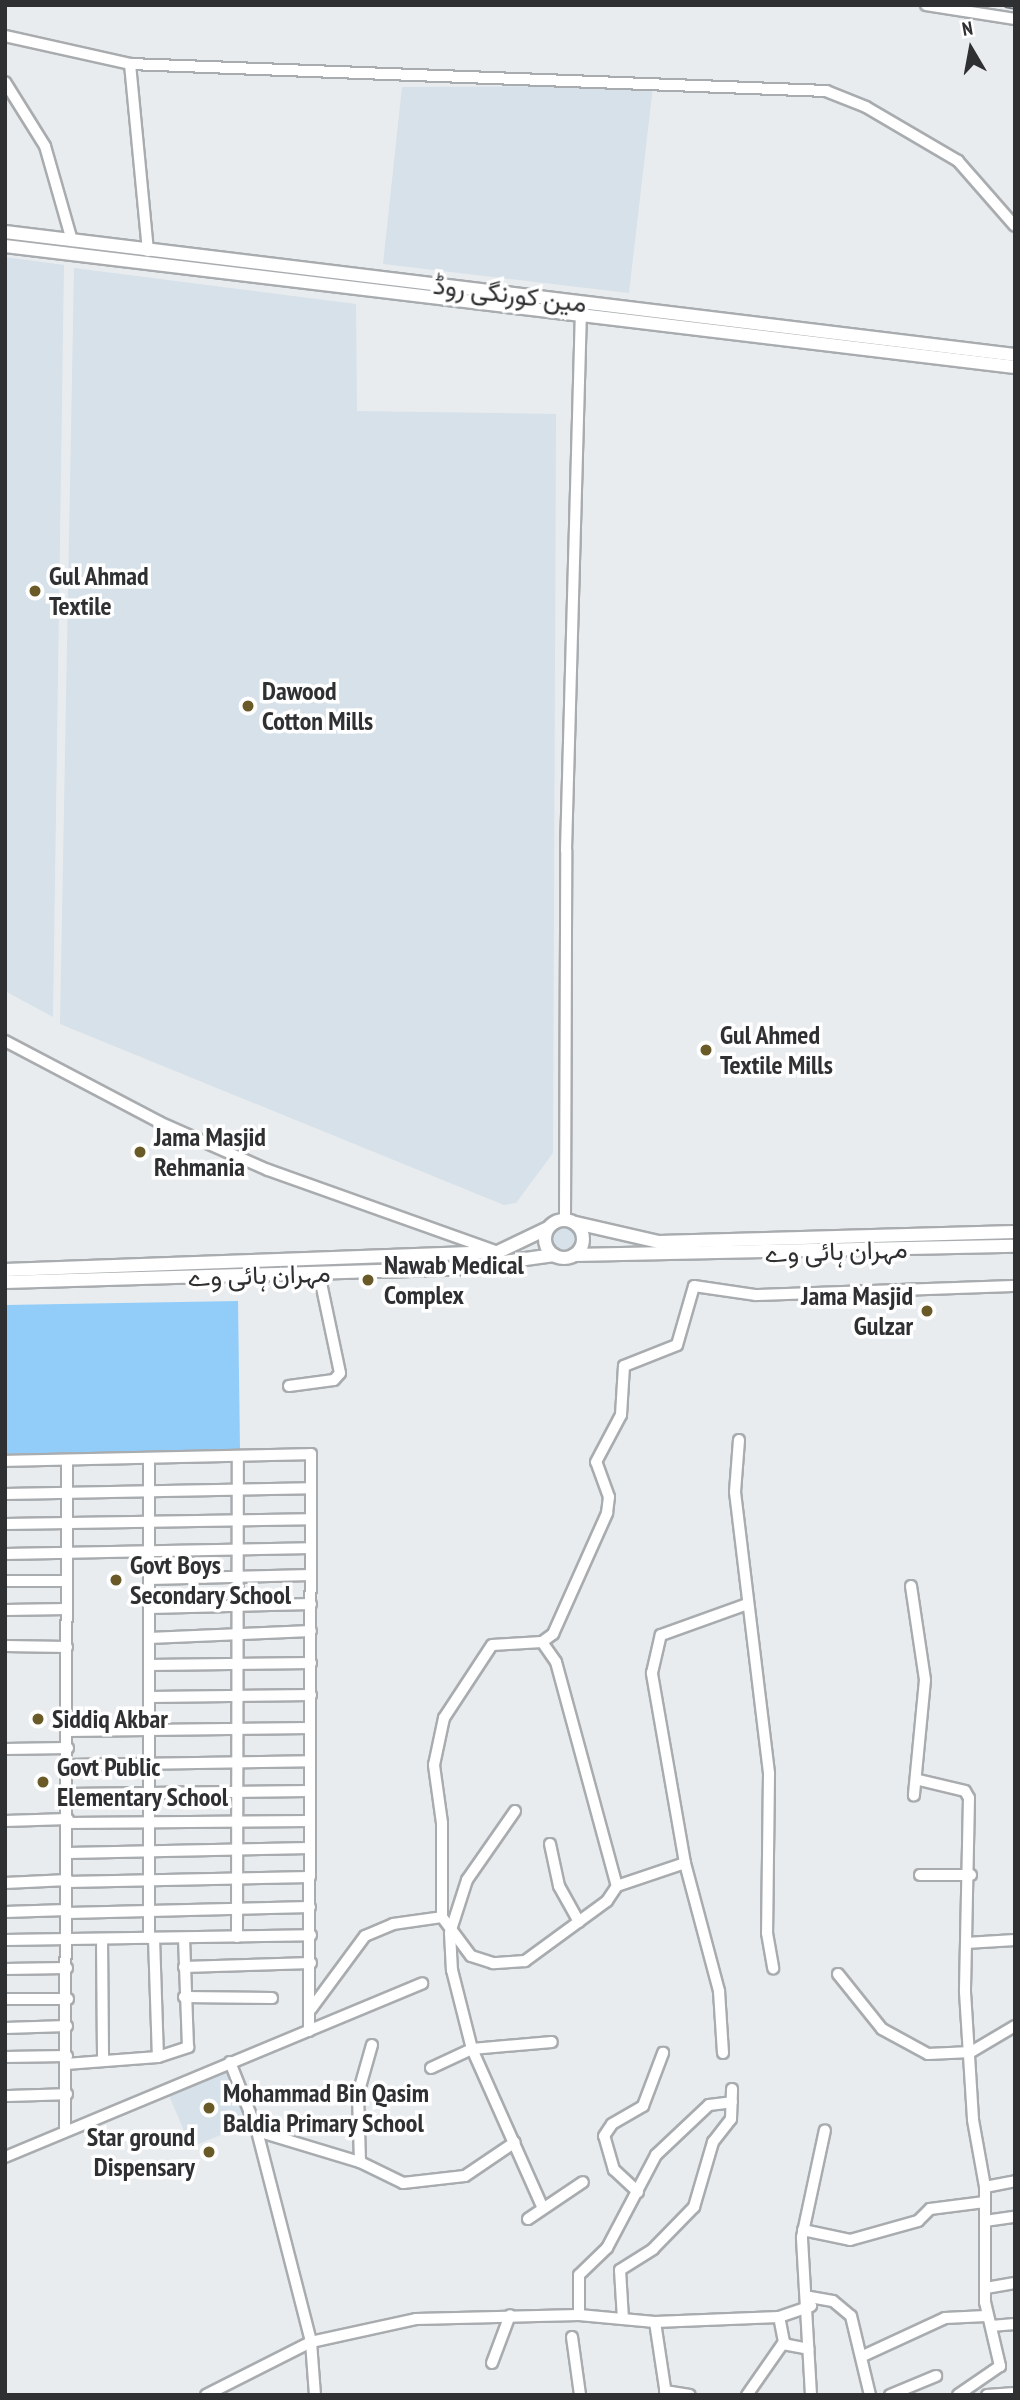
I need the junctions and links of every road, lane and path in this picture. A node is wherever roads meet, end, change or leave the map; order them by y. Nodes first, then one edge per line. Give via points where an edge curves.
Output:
1 (926, 5) edge
2 (1015, 19) edge
3 (5, 36) edge
4 (130, 64) junction
5 (5, 82) edge
6 (1015, 226) edge
7 (5, 232) edge
8 (72, 241) junction
9 (5, 246) edge
10 (148, 251) junction
11 (582, 302) junction
12 (581, 316) junction
13 (1015, 355) edge
14 (1015, 367) edge
15 (5, 1041) edge
16 (571, 1221) junction
17 (548, 1228) junction
18 (1015, 1232) edge
19 (1015, 1246) edge
20 (498, 1252) junction
21 (554, 1255) junction
22 (574, 1255) junction
23 (5, 1270) edge
24 (319, 1273) junction
25 (5, 1282) edge
26 (1015, 1286) edge
27 (289, 1386) dead end
28 (739, 1440) dead end
29 (238, 1457) junction
30 (149, 1458) junction
31 (67, 1460) junction
32 (5, 1461) edge
33 (310, 1488) junction
34 (238, 1490) junction
35 (67, 1493) junction
36 (5, 1494) edge
37 (149, 1494) junction
38 (239, 1518) junction
39 (310, 1519) junction
40 (149, 1522) junction
41 (67, 1523) junction
42 (5, 1524) edge
43 (311, 1548) junction
44 (239, 1549) junction
45 (149, 1550) junction
46 (5, 1553) edge
47 (67, 1554) junction
48 (311, 1575) junction
49 (239, 1577) junction
50 (149, 1579) junction
51 (5, 1581) edge
52 (67, 1581) junction
53 (911, 1586) dead end
54 (311, 1604) junction
55 (745, 1605) junction
56 (239, 1607) junction
57 (149, 1608) junction
58 (5, 1609) edge
59 (67, 1609) junction
60 (311, 1631) junction
61 (240, 1636) junction
62 (149, 1638) junction
63 (542, 1642) junction
64 (5, 1646) edge
65 (67, 1647) junction
66 (311, 1663) junction
67 (149, 1665) junction
68 (240, 1665) junction
69 (311, 1695) junction
70 (240, 1696) junction
71 (149, 1697) junction
72 (310, 1728) junction
73 (240, 1730) junction
74 (68, 1731) junction
75 (149, 1732) junction
76 (68, 1748) junction
77 (5, 1749) edge
78 (310, 1761) junction
79 (240, 1762) junction
80 (150, 1763) junction
81 (68, 1765) junction
82 (919, 1780) junction
83 (309, 1791) junction
84 (240, 1792) junction
85 (149, 1793) junction
86 (68, 1794) junction
87 (914, 1795) dead end
88 (515, 1811) dead end
89 (239, 1820) junction
90 (5, 1821) edge
91 (68, 1821) junction
92 (309, 1821) junction
93 (149, 1822) junction
94 (550, 1844) dead end
95 (239, 1849) junction
96 (310, 1849) junction
97 (149, 1852) junction
98 (68, 1853) junction
99 (685, 1863) junction
100 (920, 1875) dead end
101 (971, 1875) junction
102 (310, 1877) junction
103 (238, 1879) junction
104 (68, 1881) junction
105 (149, 1881) junction
106 (5, 1883) edge
107 (617, 1886) junction
108 (238, 1907) junction
109 (310, 1907) junction
110 (149, 1909) junction
111 (67, 1911) junction
112 (5, 1912) edge
113 (442, 1917) junction
114 (579, 1922) junction
115 (450, 1933) junction
116 (311, 1936) junction
117 (237, 1937) junction
118 (152, 1938) junction
119 (184, 1938) junction
120 (102, 1939) junction
121 (5, 1940) edge
122 (67, 1940) junction
123 (1015, 1940) edge
124 (966, 1943) junction
125 (311, 1963) junction
126 (184, 1967) junction
127 (67, 1968) junction
128 (773, 1968) dead end
129 (5, 1969) edge
130 (838, 1974) dead end
131 (422, 1983) dead end
132 (184, 1997) junction
133 (272, 1998) dead end
134 (5, 1999) edge
135 (68, 1999) junction
136 (311, 2010) junction
137 (67, 2026) junction
138 (1015, 2026) edge
139 (5, 2028) edge
140 (309, 2031) junction
141 (552, 2042) dead end
142 (372, 2045) dead end
143 (472, 2049) junction
144 (971, 2052) junction
145 (663, 2053) dead end
146 (723, 2053) dead end
147 (5, 2057) edge
148 (158, 2057) junction
149 (67, 2060) junction
150 (103, 2061) junction
151 (230, 2062) junction
152 (431, 2068) dead end
153 (732, 2088) dead end
154 (67, 2094) junction
155 (5, 2096) edge
156 (732, 2102) junction
157 (825, 2130) dead end
158 (65, 2131) junction
159 (257, 2132) junction
160 (515, 2142) junction
161 (5, 2157) edge
162 (360, 2162) junction
163 (1015, 2181) edge
164 (583, 2182) dead end
165 (985, 2186) junction
166 (638, 2192) junction
167 (985, 2202) junction
168 (542, 2206) junction
169 (1015, 2217) edge
170 (528, 2219) dead end
171 (985, 2221) junction
172 (803, 2230) junction
173 (1015, 2283) edge
174 (986, 2288) junction
175 (811, 2302) junction
176 (510, 2315) junction
177 (579, 2315) junction
178 (986, 2316) junction
179 (779, 2317) junction
180 (623, 2319) junction
181 (655, 2322) junction
182 (1015, 2324) edge
183 (991, 2326) junction
184 (572, 2337) dead end
185 (311, 2342) junction
186 (783, 2344) junction
187 (809, 2348) junction
188 (865, 2355) junction
189 (492, 2363) dead end
190 (936, 2376) dead end
191 (666, 2393) edge
192 (1015, 2393) edge
193 (206, 2395) edge
194 (315, 2395) edge
195 (580, 2395) edge
196 (690, 2395) edge
197 (747, 2395) edge
198 (811, 2395) edge
199 (870, 2395) edge
200 (890, 2395) edge
201 (958, 2395) edge
202 (987, 2395) edge

1 - 2 street
3 - 4 street
4 - 6 street via 826,91 866,107 958,161
4 - 10 street
5 - 8 street via 45,146
7 - 8 main road, مین کورنگی روڈ
8 - 10 main road, مین کورنگی روڈ
9 - 12 main road, مین کورنگی روڈ
10 - 11 main road, مین کورنگی روڈ
11 - 12 street
11 - 13 main road, مین کورنگی روڈ
12 - 14 main road, مین کورنگی روڈ
12 - 16 street via 566,838
15 - 20 street via 159,1122 268,1171
16 - 17 main road
16 - 18 main road via 659,1242
16 - 22 main road via 583,1236
17 - 20 main road
17 - 21 main road via 545,1243
19 - 22 main road, مہران ہائی وے
20 - 23 main road
21 - 22 main road
21 - 24 main road, مہران ہائی وے via 505,1266
24 - 25 main road, مہران ہائی وے
24 - 27 street via 340,1373 334,1380
26 - 63 street via 770,1295 694,1286 677,1345 624,1366 621,1415 596,1462 609,1497 607,1513 553,1634
28 - 55 street via 735,1492
29 - 30 street
29 - 33 street via 311,1454
29 - 34 street
30 - 31 street
30 - 37 street
31 - 32 street
31 - 35 street
33 - 34 street
33 - 39 street
34 - 37 street
34 - 38 street
35 - 36 street
35 - 37 street
35 - 41 street
37 - 40 street
38 - 39 street
38 - 40 street
38 - 44 street
39 - 43 street
40 - 41 street
40 - 45 street
41 - 42 street
41 - 47 street
43 - 44 street
43 - 48 street
44 - 45 street
44 - 49 street
45 - 47 street
45 - 50 street
46 - 47 street
47 - 52 street
48 - 49 street
48 - 54 street
49 - 50 street
49 - 56 street
50 - 57 street
51 - 52 street
52 - 59 street
53 - 82 street via 925,1680
54 - 56 street
54 - 60 street
55 - 99 street via 658,1641 654,1695
55 - 128 street via 769,1774 767,1933
56 - 57 street
56 - 61 street
57 - 62 street
58 - 59 street
59 - 65 street
60 - 61 street
60 - 66 street
61 - 62 street
61 - 68 street
62 - 67 street
63 - 107 street via 556,1662
63 - 113 street via 492,1645 444,1718 434,1765 442,1823
64 - 65 street
65 - 74 street
66 - 68 street
66 - 69 street
67 - 68 street
67 - 71 street
68 - 70 street
69 - 70 street
69 - 72 street
70 - 71 street
70 - 73 street
71 - 75 street
72 - 73 street
72 - 78 street
73 - 75 street
73 - 79 street
74 - 75 street
74 - 76 street
75 - 80 street
76 - 77 street
76 - 81 street
78 - 79 street
78 - 83 street
79 - 80 street
79 - 84 street
80 - 81 street
80 - 85 street
81 - 86 street
82 - 87 street
82 - 101 street via 969,1795
83 - 84 street
83 - 92 street
84 - 85 street
84 - 89 street
85 - 86 street
85 - 93 street
86 - 91 street
88 - 115 street via 467,1880
89 - 92 street
89 - 93 street
89 - 95 street
90 - 91 street
91 - 93 street
91 - 98 street
92 - 96 street
93 - 97 street
94 - 114 street via 559,1886
95 - 96 street
95 - 97 street
95 - 103 street
96 - 102 street
97 - 98 street
97 - 105 street
98 - 104 street
99 - 107 street
99 - 146 street via 719,1991
100 - 101 street
101 - 124 street
102 - 103 street
102 - 109 street
103 - 105 street
103 - 108 street
104 - 105 street
104 - 106 street
104 - 111 street
105 - 110 street
107 - 114 street
108 - 109 street
108 - 110 street
108 - 117 street
109 - 116 street
110 - 111 street
110 - 118 street
111 - 112 street
111 - 122 street
113 - 115 street
113 - 136 street via 393,1924 365,1936
114 - 115 street via 525,1961 493,1964 471,1956
115 - 143 street via 456,1993
116 - 117 street
116 - 125 street
117 - 119 street
118 - 119 street
118 - 120 street
118 - 148 street
119 - 126 street
120 - 122 street
120 - 150 street
121 - 122 street
122 - 127 street
123 - 124 street
124 - 144 street
125 - 126 street
125 - 136 street
126 - 132 street
127 - 129 street
127 - 135 street
130 - 144 street via 891,2037 936,2056
131 - 140 street
132 - 133 street
132 - 148 street via 188,2047
134 - 135 street
135 - 137 street
136 - 140 street
137 - 139 street
137 - 149 street
138 - 144 street
140 - 151 street
141 - 143 street
142 - 162 street via 358,2094
143 - 152 street
143 - 160 street
144 - 165 street via 973,2120
145 - 166 street via 643,2106 612,2124 604,2136 614,2170
147 - 149 street
148 - 150 street
149 - 150 street
149 - 154 street
151 - 158 street
151 - 159 street
153 - 156 street
154 - 155 street
154 - 158 street
156 - 166 street via 709,2105 687,2124 656,2155
156 - 180 street via 731,2119 713,2142 694,2207 653,2249 620,2270
157 - 172 street
158 - 161 street
159 - 162 street
159 - 185 street
160 - 162 street via 465,2176 435,2182 391,2181
160 - 168 street
163 - 165 street
164 - 168 street
165 - 167 street
166 - 177 street via 607,2248 579,2275
167 - 171 street
167 - 172 street via 930,2209 918,2221 850,2240
168 - 170 street
169 - 171 street
171 - 174 street
172 - 175 street
173 - 174 street
174 - 178 street
175 - 179 street
175 - 187 street
175 - 188 street via 846,2310
176 - 177 street
176 - 185 street via 416,2319
176 - 189 street
177 - 180 street
178 - 183 street
178 - 188 street via 938,2320
179 - 181 street
179 - 186 street
180 - 181 street
181 - 191 street
182 - 183 street
183 - 201 street via 999,2367 971,2380
184 - 195 street
185 - 193 street
185 - 194 street
186 - 187 street
186 - 197 street
187 - 198 street
188 - 199 street
190 - 200 street
191 - 196 street
192 - 202 street

